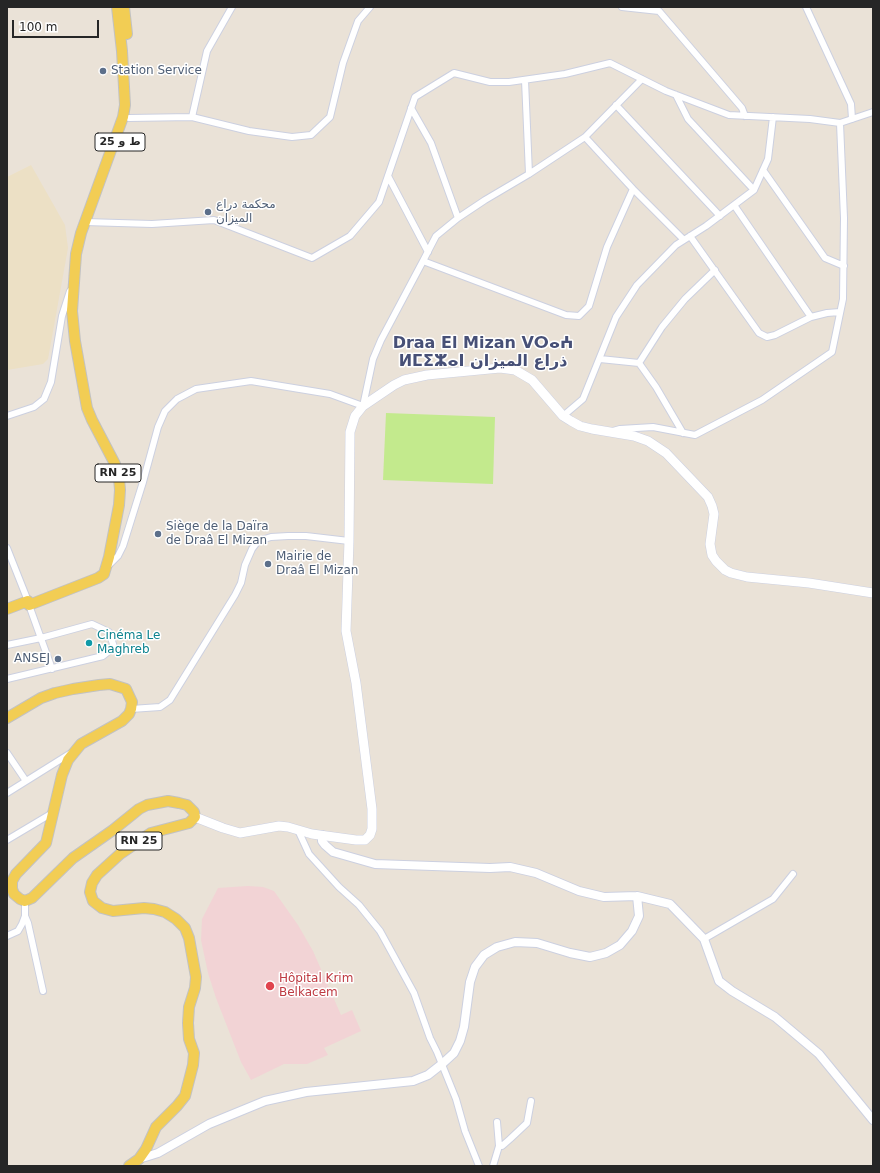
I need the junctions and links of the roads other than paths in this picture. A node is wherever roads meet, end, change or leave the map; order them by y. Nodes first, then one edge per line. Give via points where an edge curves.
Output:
1 (117, 7) edge
2 (124, 7) edge
3 (232, 7) edge
4 (370, 7) edge
5 (622, 7) edge
6 (806, 7) edge
7 (642, 79) junction
8 (525, 80) junction
9 (676, 95) junction
10 (616, 105) junction
11 (412, 108) junction
12 (873, 112) edge
13 (745, 116) junction
14 (192, 117) junction
15 (773, 117) junction
16 (129, 118) junction
17 (852, 119) junction
18 (840, 123) junction
19 (585, 137) junction
20 (763, 170) junction
21 (529, 174) junction
22 (388, 176) junction
23 (633, 189) junction
24 (754, 190) junction
25 (734, 205) junction
26 (720, 216) junction
27 (458, 218) junction
28 (87, 222) junction
29 (690, 236) junction
30 (684, 240) junction
31 (428, 252) junction
32 (423, 261) junction
33 (844, 266) junction
34 (715, 270) junction
35 (74, 276) junction
36 (840, 312) junction
37 (811, 317) junction
38 (600, 360) junction
39 (639, 363) junction
40 (363, 406) junction
41 (7, 416) edge
42 (564, 416) junction
43 (608, 432) junction
44 (683, 433) junction
45 (349, 541) junction
46 (7, 548) edge
47 (107, 567) junction
48 (873, 593) edge
49 (29, 603) junction
50 (7, 609) edge
51 (41, 638) junction
52 (7, 645) edge
53 (52, 668) junction
54 (7, 679) edge
55 (131, 709) junction
56 (7, 718) edge
57 (74, 751) junction
58 (7, 753) edge
59 (26, 781) junction
60 (7, 793) edge
61 (54, 812) junction
62 (195, 817) junction
63 (298, 830) junction
64 (322, 835) junction
65 (7, 840) edge
66 (793, 874) dead end
67 (637, 896) junction
68 (25, 900) junction
69 (25, 916) junction
70 (7, 936) edge
71 (704, 939) junction
72 (43, 991) dead end
73 (442, 1064) junction
74 (531, 1101) dead end
75 (873, 1120) edge
76 (497, 1122) dead end
77 (499, 1146) junction
78 (139, 1159) junction
79 (129, 1166) edge
80 (479, 1166) edge
81 (493, 1166) edge

1 - 28 main road, RN 25 via 125,105
2 - 16 main road, ط و 25 via 132,101
3 - 14 street via 208,51
4 - 14 street via 358,21 343,62 330,117 311,135 292,137 250,131
5 - 13 street via 659,11 742,108
6 - 17 street via 851,104
7 - 8 street via 610,63
7 - 9 street
7 - 10 street
8 - 11 street via 490,82 454,74 415,97
8 - 21 street
9 - 13 street via 729,115
9 - 24 street via 688,119
10 - 19 street
10 - 26 street
11 - 22 street
11 - 27 street via 432,143
12 - 17 street
13 - 15 street
14 - 16 street
15 - 18 street
15 - 20 street via 768,159
16 - 28 main road, ط و 25
17 - 18 street
18 - 33 street
19 - 21 street
19 - 23 street
20 - 24 street
20 - 33 street via 825,258
21 - 27 street
22 - 28 street via 379,202 350,236 312,258 214,220 152,224
22 - 31 street
23 - 30 street
23 - 32 street via 607,247 589,306 579,316 566,315
24 - 25 street
25 - 26 street
25 - 37 street
26 - 29 street
27 - 31 street via 436,236
28 - 35 main road, RN 25 via 76,254
29 - 30 street
29 - 34 street
30 - 38 street via 637,285 616,317
31 - 32 street
32 - 40 street via 373,359
33 - 36 street
34 - 37 street via 759,332 767,337
34 - 39 street via 662,327
35 - 41 street via 62,316 51,382 44,399 34,408
35 - 47 main road, RN 25 via 72,311 87,408 110,452 119,478 120,505
36 - 37 street
36 - 44 street via 832,352 762,400 695,435
38 - 39 street
38 - 42 street via 584,399
39 - 44 street
40 - 42 main road via 404,380 427,375 508,368 532,380
40 - 45 main road via 355,416 350,432
40 - 47 street via 330,394 252,381 196,389 177,399 165,411 158,426 123,546 118,556
42 - 43 main road via 580,426
43 - 44 street via 653,427
43 - 48 main road via 648,441 666,453 708,497 714,514 710,544 712,555 725,570 746,577
45 - 55 street via 288,536 271,537 258,542 245,565 235,595 170,700 160,707
45 - 64 main road via 346,631 356,683 372,809 372,829 368,838 362,840
46 - 49 street
47 - 49 main road via 104,574 98,578
49 - 50 main road
49 - 51 street
51 - 52 street
51 - 53 street
51 - 53 street via 92,624 109,632 112,638 114,647 103,656
53 - 54 street
55 - 56 main road via 132,702 126,689 110,684 73,689 48,696
55 - 57 main road via 122,721 90,738
57 - 59 street
57 - 61 main road via 62,775
58 - 59 street
59 - 60 street
61 - 65 street
61 - 68 main road via 46,843 12,881 14,894
62 - 63 main road via 232,832 248,833 279,826
62 - 68 main road, RN 25 via 187,805 179,803 168,801 147,805 73,858 32,898
62 - 78 main road, RN 25 via 188,823 151,833 120,854 96,875 90,892 93,901 102,908 112,911 144,908 165,912 185,928 189,938 196,977 188,1023 189,1039 194,1053 190,1081 185,1096 156,1127
63 - 64 main road
63 - 73 street via 309,854 359,905 380,931 414,992
64 - 67 street via 322,841 333,852 375,864 510,867 536,873 579,891 604,897
66 - 71 street via 773,899
67 - 71 street via 670,904
67 - 73 street via 640,916 632,931 620,945 606,953 590,957 537,943 515,942 497,947 484,955 475,967 470,982 460,1041 454,1053
68 - 69 street
69 - 70 street via 18,931
69 - 72 street
71 - 75 street via 719,981 775,1017 819,1054
73 - 78 street via 428,1075 413,1081 306,1092 265,1101 209,1124 158,1153
73 - 80 street
74 - 77 street via 527,1123 510,1140
76 - 77 street
77 - 81 street
78 - 79 main road, RN 25

